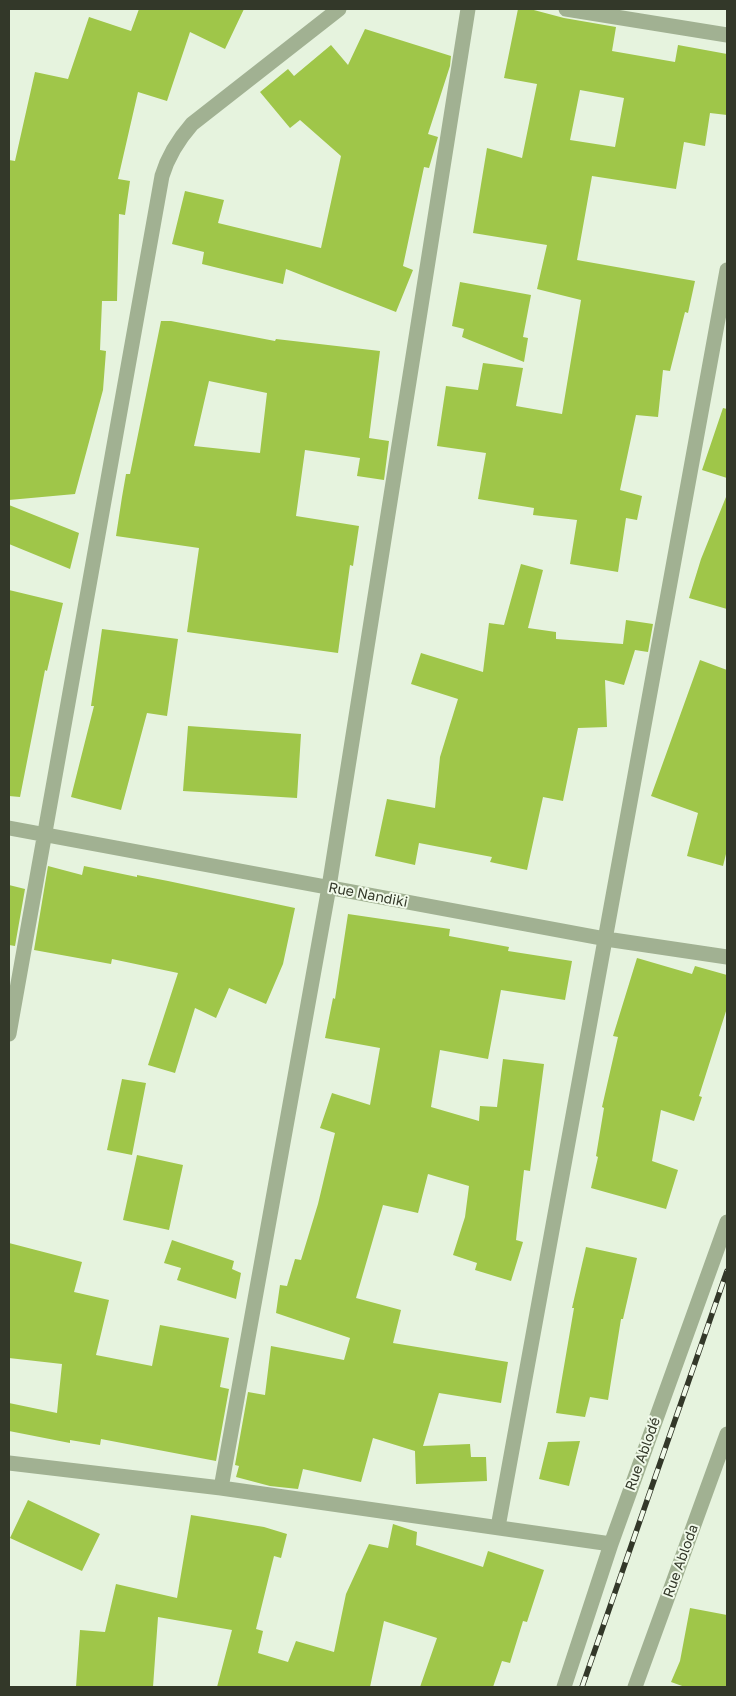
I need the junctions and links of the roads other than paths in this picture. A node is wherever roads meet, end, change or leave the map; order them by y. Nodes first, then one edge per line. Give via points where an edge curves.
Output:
1 (339, 9) edge
2 (468, 9) edge
3 (566, 9) edge
4 (727, 35) edge
5 (727, 270) edge
6 (9, 828) edge
7 (44, 834) junction
8 (329, 887) junction
9 (606, 939) junction
10 (727, 957) edge
11 (9, 1034) edge
12 (727, 1222) edge
13 (727, 1434) edge
14 (9, 1463) edge
15 (220, 1488) junction
16 (498, 1527) junction
17 (611, 1544) junction
18 (564, 1687) edge
19 (634, 1687) edge

1 - 7 street via 192,124 167,161
2 - 8 street
3 - 4 street
5 - 9 street
6 - 7 street, Rue Nandiki
7 - 8 street, Rue Nandiki
7 - 11 street
8 - 9 street, Rue Nandiki
8 - 15 street
9 - 10 street, Rue Nandiki
9 - 16 street
12 - 17 street, Rue Ablodé
13 - 19 street, Rue Abloda
14 - 15 street
15 - 16 street
16 - 17 street
17 - 18 street, Rue Ablodé

